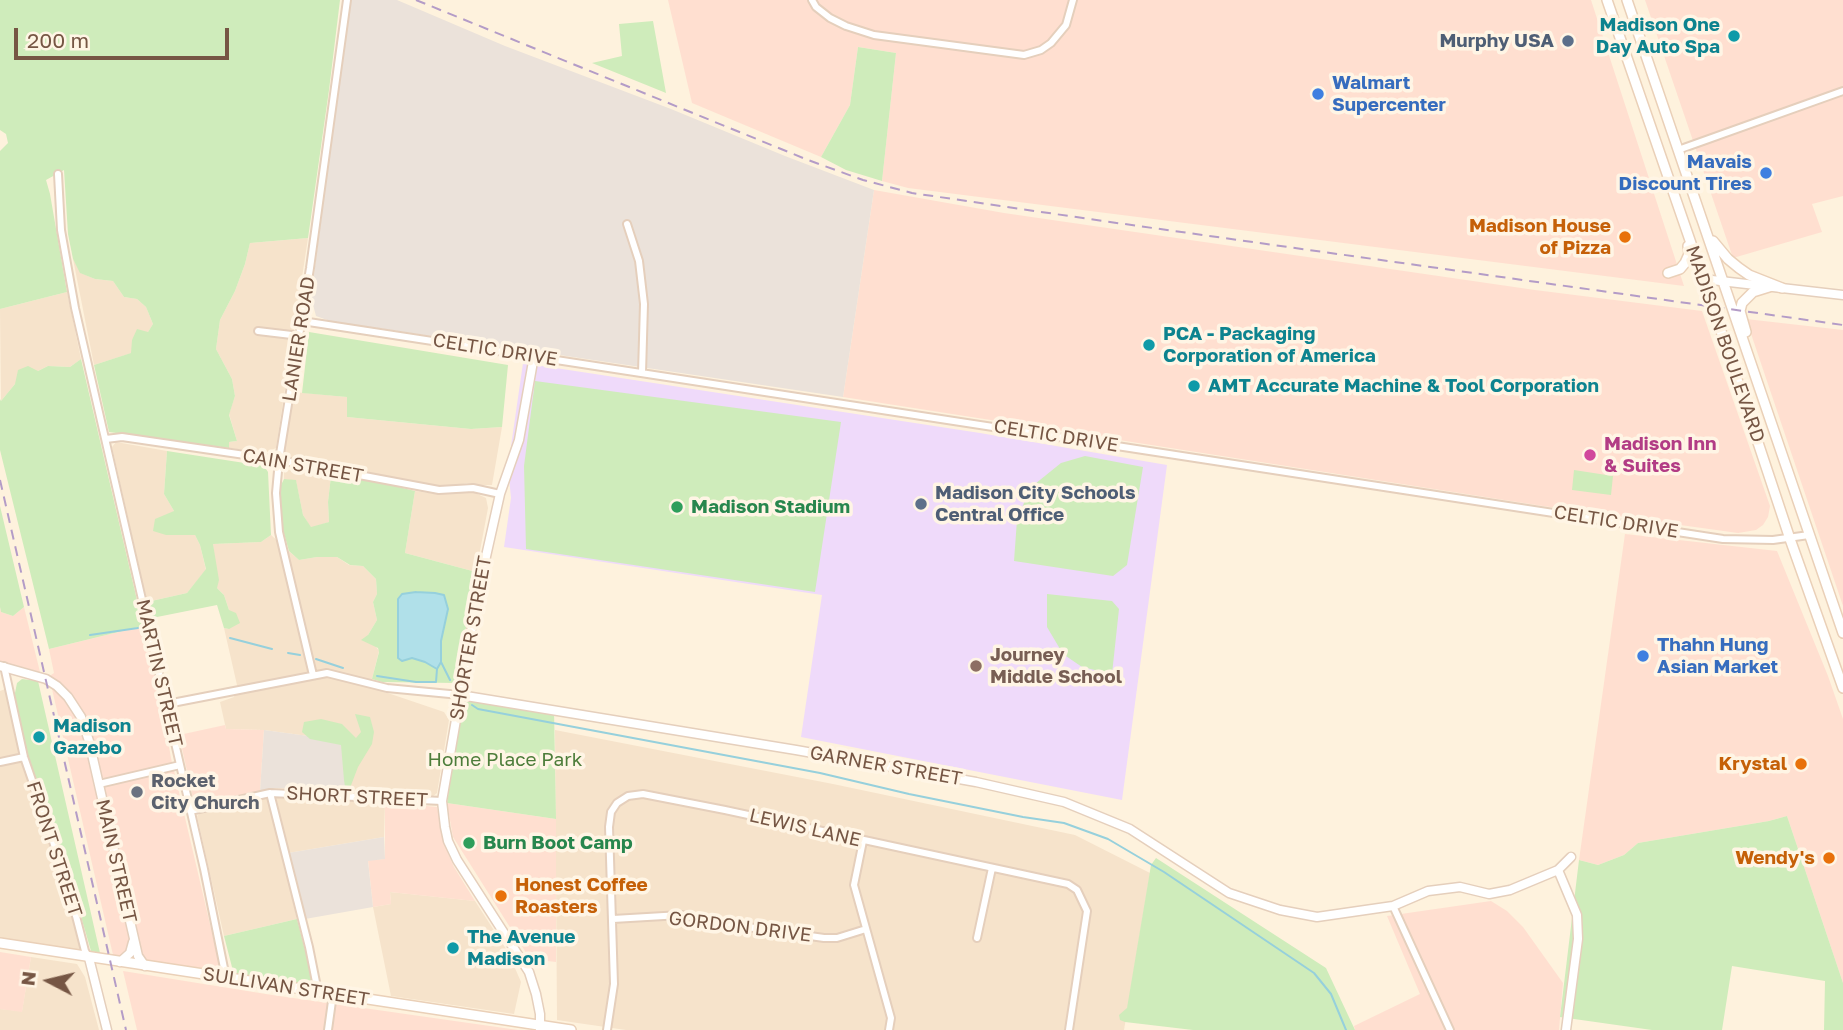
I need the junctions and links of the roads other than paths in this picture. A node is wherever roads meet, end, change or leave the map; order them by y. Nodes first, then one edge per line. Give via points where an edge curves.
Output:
1 (346, 0) edge
2 (811, 0) edge
3 (1073, 0) edge
4 (1607, 0) edge
5 (1625, 0) edge
6 (1843, 91) edge
7 (1678, 150) junction
8 (58, 174) dead end
9 (1671, 187) junction
10 (626, 224) dead end
11 (1707, 233) junction
12 (1668, 273) dead end
13 (1703, 279) junction
14 (1723, 281) junction
15 (1769, 287) junction
16 (1782, 288) junction
17 (1843, 295) edge
18 (302, 321) junction
19 (258, 331) dead end
20 (300, 337) junction
21 (534, 356) junction
22 (1754, 372) junction
23 (642, 373) junction
24 (106, 439) junction
25 (279, 460) junction
26 (500, 494) junction
27 (1810, 535) junction
28 (1790, 539) junction
29 (1843, 634) edge
30 (2, 666) edge
31 (1840, 670) edge
32 (313, 675) junction
33 (1843, 688) edge
34 (460, 695) junction
35 (167, 704) junction
36 (24, 757) junction
37 (0, 762) edge
38 (180, 765) junction
39 (99, 784) junction
40 (270, 793) junction
41 (442, 801) junction
42 (190, 811) junction
43 (863, 841) junction
44 (1571, 856) dead end
45 (992, 868) junction
46 (1558, 870) junction
47 (1393, 906) junction
48 (613, 919) junction
49 (866, 929) junction
50 (977, 938) dead end
51 (133, 939) junction
52 (0, 943) edge
53 (89, 958) junction
54 (120, 962) junction
55 (145, 965) junction
56 (226, 978) junction
57 (318, 992) junction
58 (333, 994) junction
59 (540, 1028) edge
60 (107, 1030) edge
61 (328, 1030) edge
62 (571, 1030) edge
63 (607, 1030) edge
64 (889, 1030) edge
65 (1069, 1030) edge
66 (1451, 1030) edge
67 (1566, 1030) edge

1 - 18 street, LANIER ROAD
2 - 3 street via 830,18 874,35 1024,55 1051,43 1066,25
4 - 9 main road, MADISON BOULEVARD
5 - 7 main road, MADISON BOULEVARD
6 - 7 street
7 - 11 main road, MADISON BOULEVARD
8 - 24 street, MARTIN STREET via 61,230 75,308
9 - 12 main road via 1689,254 1680,269
9 - 13 main road, MADISON BOULEVARD
10 - 23 street via 639,261
11 - 14 main road, MADISON BOULEVARD
11 - 16 main road via 1738,268
13 - 14 street
13 - 28 main road, MADISON BOULEVARD
14 - 15 street
14 - 22 main road, MADISON BOULEVARD
15 - 16 street
15 - 22 main road via 1753,292 1740,311
16 - 17 street
18 - 20 street, LANIER ROAD
18 - 21 street, CELTIC DRIVE
19 - 20 street
20 - 25 street, LANIER ROAD
21 - 23 street, CELTIC DRIVE
21 - 26 street, SHORTER STREET via 519,440
22 - 27 main road, MADISON BOULEVARD
23 - 28 street, CELTIC DRIVE via 1723,539
24 - 25 street, CAIN STREET
24 - 35 street, MARTIN STREET
25 - 26 street, CAIN STREET via 439,490 473,488
25 - 32 street, LANIER ROAD via 279,532
26 - 34 street, SHORTER STREET
27 - 28 street, CELTIC DRIVE
27 - 29 main road, MADISON BOULEVARD
28 - 31 main road, MADISON BOULEVARD
30 - 36 street, FRONT STREET
30 - 39 street, MAIN STREET via 46,679 68,697 85,727
31 - 33 main road, MADISON BOULEVARD
32 - 34 street, GARNER STREET via 327,673 387,688
32 - 35 street, GARNER STREET
34 - 41 street, SHORTER STREET
34 - 47 street, GARNER STREET via 976,782 1064,802 1129,829 1229,894 1280,910 1317,917
35 - 38 street, MARTIN STREET
36 - 37 street
36 - 53 street, FRONT STREET
38 - 39 street
38 - 42 street, MARTIN STREET
39 - 51 street, MAIN STREET
40 - 41 street, SHORT STREET
40 - 42 street, SHORT STREET
40 - 57 street
41 - 59 street, SHORTER STREET via 457,860 529,972
42 - 56 street, MARTIN STREET
43 - 45 street, LEWIS LANE
43 - 48 street, LEWIS LANE via 643,794 628,796 611,812 608,827
43 - 49 street via 854,885
44 - 46 street, GARNER STREET
45 - 50 street
45 - 65 street, LEWIS LANE via 1068,884 1083,899 1087,911
46 - 47 street, GARNER STREET via 1510,890 1489,894 1460,887 1428,891
46 - 67 street via 1577,915
47 - 66 street
48 - 49 street, GORDON DRIVE via 681,915 824,938
48 - 63 street, LEWIS LANE via 614,984
49 - 64 street via 891,1018
51 - 54 street via 130,953
51 - 55 street, MAIN STREET
52 - 53 main road, SULLIVAN STREET
53 - 54 main road, SULLIVAN STREET
53 - 60 street, FRONT STREET
54 - 55 main road, SULLIVAN STREET
55 - 56 main road, SULLIVAN STREET
56 - 57 main road, SULLIVAN STREET
57 - 58 main road, SULLIVAN STREET
58 - 59 main road, SULLIVAN STREET
58 - 61 street
59 - 62 main road, SULLIVAN STREET

